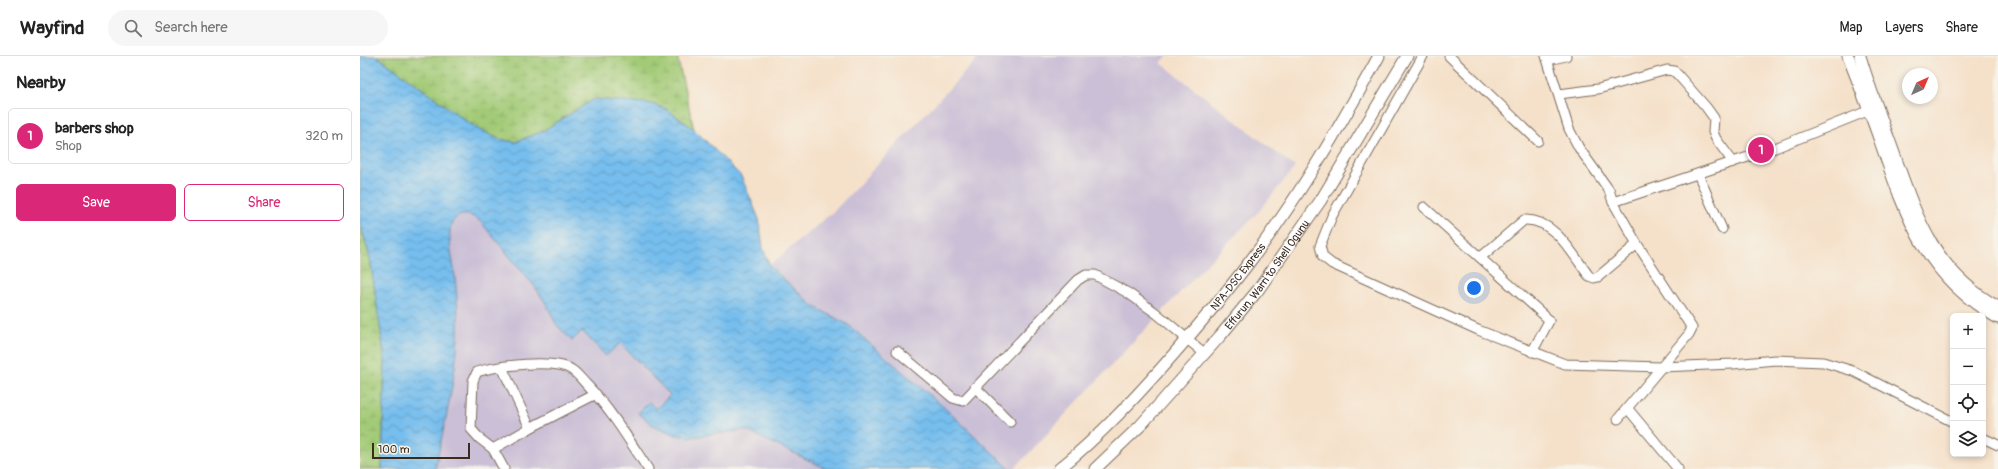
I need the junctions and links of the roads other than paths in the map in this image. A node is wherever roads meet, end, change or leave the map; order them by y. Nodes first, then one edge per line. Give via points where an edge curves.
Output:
1 (1379, 56) edge
2 (1408, 56) edge
3 (1423, 56) edge
4 (1449, 56) edge
5 (1566, 56) edge
6 (1848, 56) edge
7 (1860, 56) edge
8 (1547, 58) edge
9 (1559, 94) junction
10 (1870, 110) junction
11 (1538, 141) dead end
12 (1733, 162) junction
13 (1698, 174) junction
14 (1614, 202) junction
15 (1424, 207) dead end
16 (1722, 228) dead end
17 (1637, 244) junction
18 (1481, 256) junction
19 (1998, 307) edge
20 (1998, 318) edge
21 (1186, 339) junction
22 (897, 350) dead end
23 (1532, 352) junction
24 (1204, 353) junction
25 (1661, 366) junction
26 (502, 367) junction
27 (976, 387) junction
28 (596, 394) junction
29 (1628, 409) junction
30 (1618, 419) dead end
31 (1951, 421) edge
32 (1010, 422) dead end
33 (530, 428) junction
34 (1986, 439) edge
35 (1998, 445) edge
36 (493, 450) junction
37 (504, 469) edge
38 (648, 469) edge
39 (1059, 469) edge
40 (1095, 469) edge
41 (1678, 469) edge

1 - 21 main road, NPA-DSC Express via 1281,216 1251,259
2 - 24 main road, Effurun, Warri to Shell Ogunu via 1354,149 1291,245 1258,290
3 - 23 street via 1332,216 1320,246 1323,257 1332,264
4 - 11 street
5 - 8 street
6 - 10 main road
7 - 19 main road via 1927,238 1965,284
8 - 9 street
9 - 12 street via 1598,90 1667,70 1674,71 1714,118 1713,132
9 - 14 street via 1569,129 1579,148 1609,190
10 - 12 street
10 - 20 main road via 1901,203 1924,249 1958,288
12 - 13 street
13 - 14 street
13 - 16 street
14 - 17 street
15 - 18 street
17 - 18 street via 1594,278 1588,276 1560,238 1548,227 1524,220
17 - 25 street via 1692,328
18 - 23 street via 1549,322
21 - 24 street
21 - 27 street via 1128,293 1095,275 1086,275 1078,280
21 - 39 main road, NPA-DSC Express via 1116,418
22 - 27 street via 957,401 963,401
23 - 25 street via 1565,364
24 - 40 main road, Effurun, Warri to Shell Ogunu via 1140,426
25 - 29 street
25 - 31 street via 1775,360 1823,362 1853,371
26 - 28 street via 560,364 572,370
26 - 33 street
26 - 36 street via 477,372 473,381 471,429
27 - 32 street
28 - 33 street
28 - 38 street
29 - 30 street
29 - 41 street
33 - 36 street
34 - 35 street
36 - 37 street

